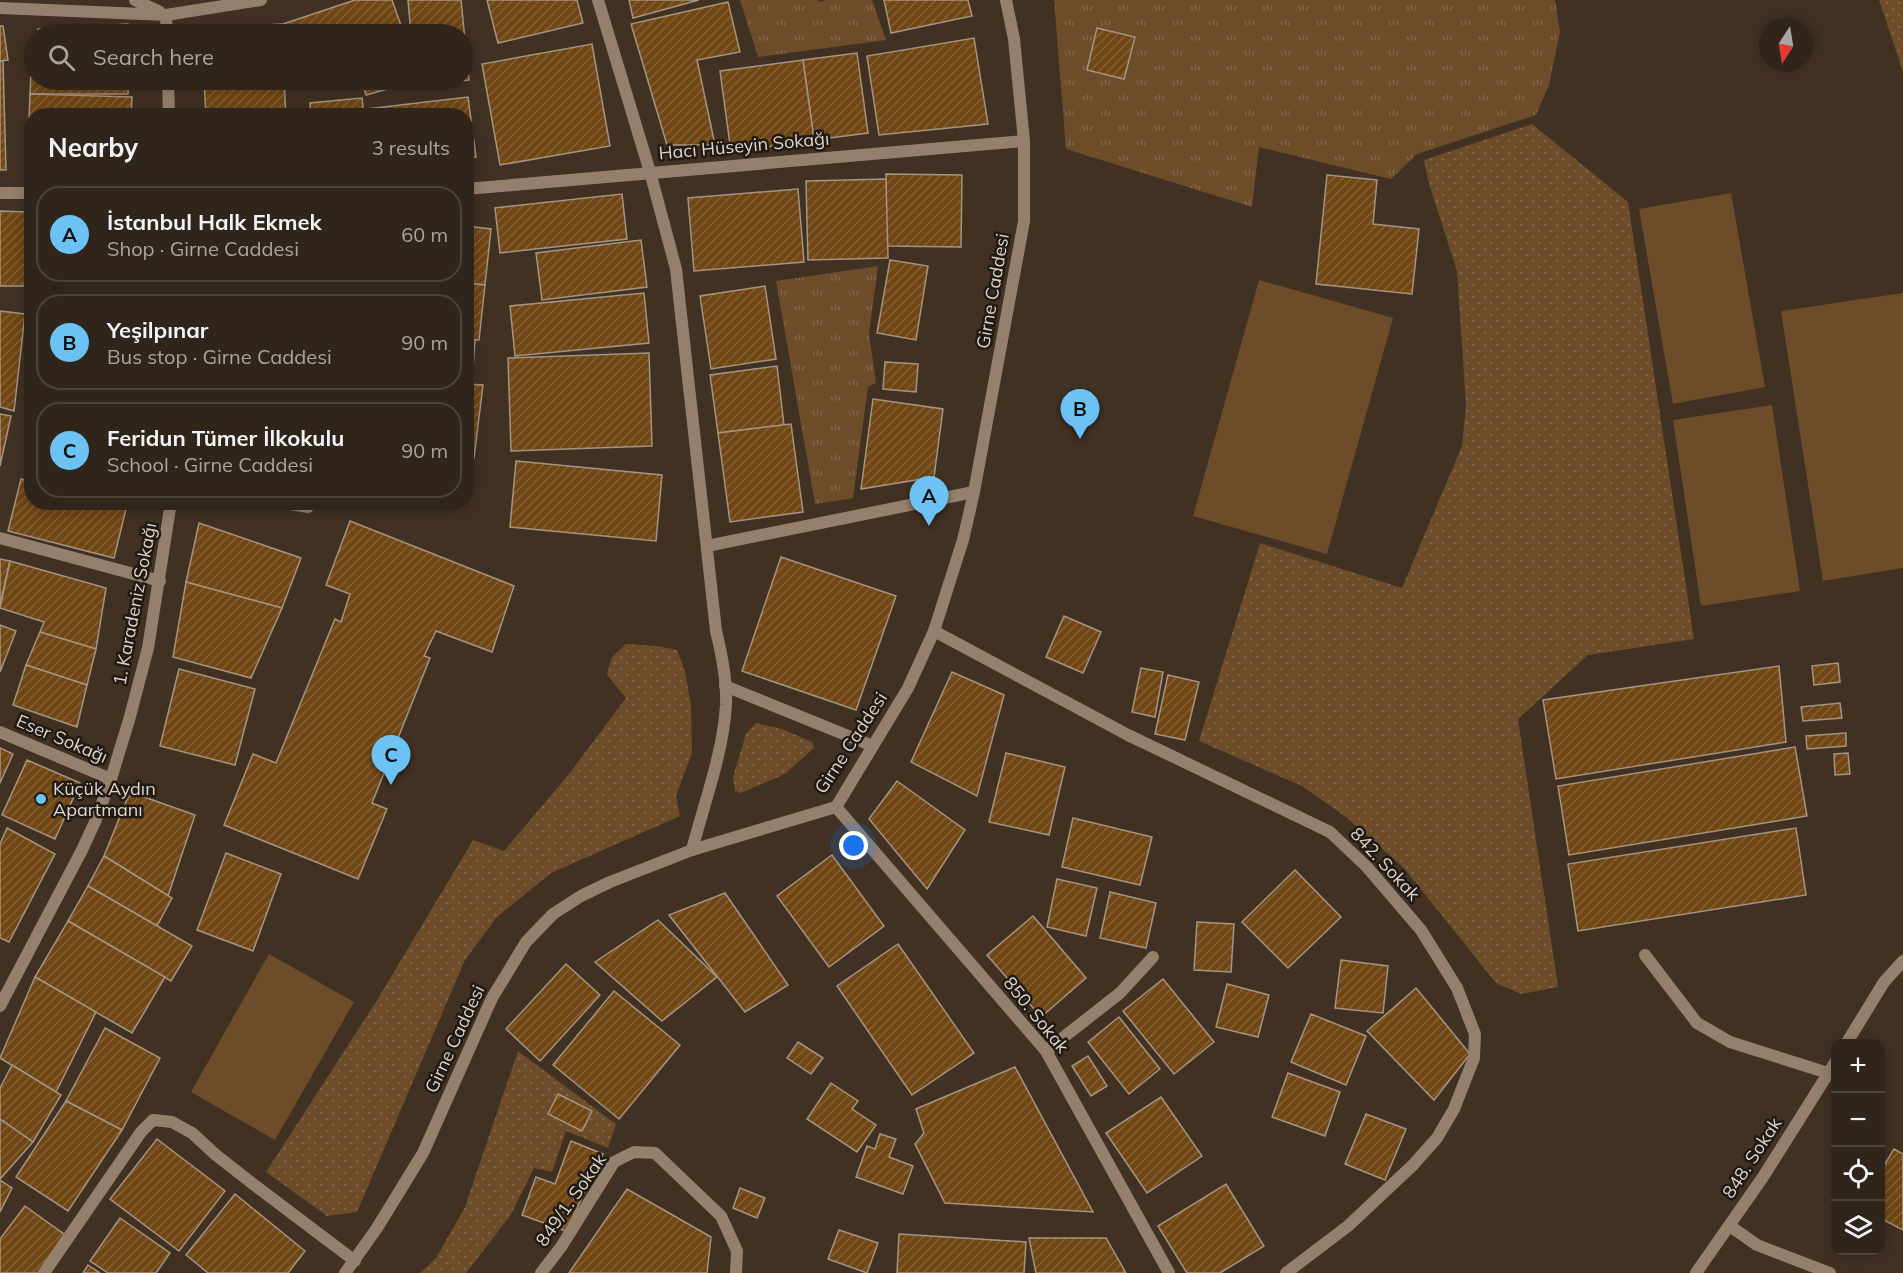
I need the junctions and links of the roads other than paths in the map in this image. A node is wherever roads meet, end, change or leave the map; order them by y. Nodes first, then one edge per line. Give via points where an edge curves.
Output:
1 (135, 0) edge
2 (261, 0) edge
3 (598, 0) edge
4 (1006, 0) edge
5 (0, 8) edge
6 (166, 15) junction
7 (166, 24) edge
8 (168, 90) edge
9 (169, 108) edge
10 (1024, 141) junction
11 (650, 172) junction
12 (474, 188) edge
13 (0, 193) edge
14 (24, 193) edge
15 (974, 492) junction
16 (170, 510) edge
17 (0, 538) edge
18 (707, 546) junction
19 (160, 581) junction
20 (934, 631) junction
21 (725, 686) junction
22 (0, 732) edge
23 (873, 746) junction
24 (111, 779) junction
25 (836, 807) junction
26 (692, 850) junction
27 (1645, 955) dead end
28 (1153, 957) dead end
29 (1903, 961) edge
30 (0, 1006) edge
31 (1849, 1039) edge
32 (1046, 1051) junction
33 (1831, 1068) edge
34 (1828, 1073) junction
35 (1730, 1226) junction
36 (354, 1261) junction
37 (44, 1273) edge
38 (345, 1273) edge
39 (541, 1273) edge
40 (736, 1273) edge
41 (1169, 1273) edge
42 (1286, 1273) edge
43 (1696, 1273) edge
44 (1830, 1273) edge

1 - 6 street
2 - 6 street
3 - 11 street
4 - 10 street, Girne Caddesi
5 - 6 street
6 - 7 street
8 - 9 street
10 - 11 street, Hacı Hüseyin Sokağı
10 - 15 street, Girne Caddesi via 1024,221
11 - 12 street, Hacı Hüseyin Sokağı
11 - 18 street via 676,268
13 - 14 street
15 - 18 street
15 - 20 street, Girne Caddesi
16 - 19 street, 1. Karadeniz Sokağı
17 - 19 street
18 - 21 street
19 - 24 street, 1. Karadeniz Sokağı via 148,648
20 - 23 street, Girne Caddesi via 908,688
20 - 42 street, 842. Sokak via 1128,735 1330,832 1368,867 1421,930 1457,988 1475,1035 1474,1058 1454,1109 1437,1138 1348,1226
21 - 23 street
21 - 26 street via 721,742
22 - 24 street, Eser Sokağı
23 - 25 street, Girne Caddesi
24 - 30 street, 1. Karadeniz Sokağı via 81,852
25 - 26 street, Girne Caddesi
25 - 32 street, 850. Sokak
26 - 36 street, Girne Caddesi via 581,896 553,914 526,942 492,998 423,1153
27 - 34 street via 1697,1023 1730,1042
28 - 32 street via 1120,993
29 - 31 street via 1884,982
32 - 41 street, 850. Sokak
33 - 34 street, 848. Sokak
34 - 35 street, 848. Sokak
35 - 43 street, 848. Sokak
35 - 44 street via 1757,1245
36 - 37 street via 192,1133 172,1122 153,1120
36 - 38 street, Girne Caddesi
39 - 40 street, 849/1. Sokak via 614,1162 634,1152 655,1153 721,1216 737,1251

